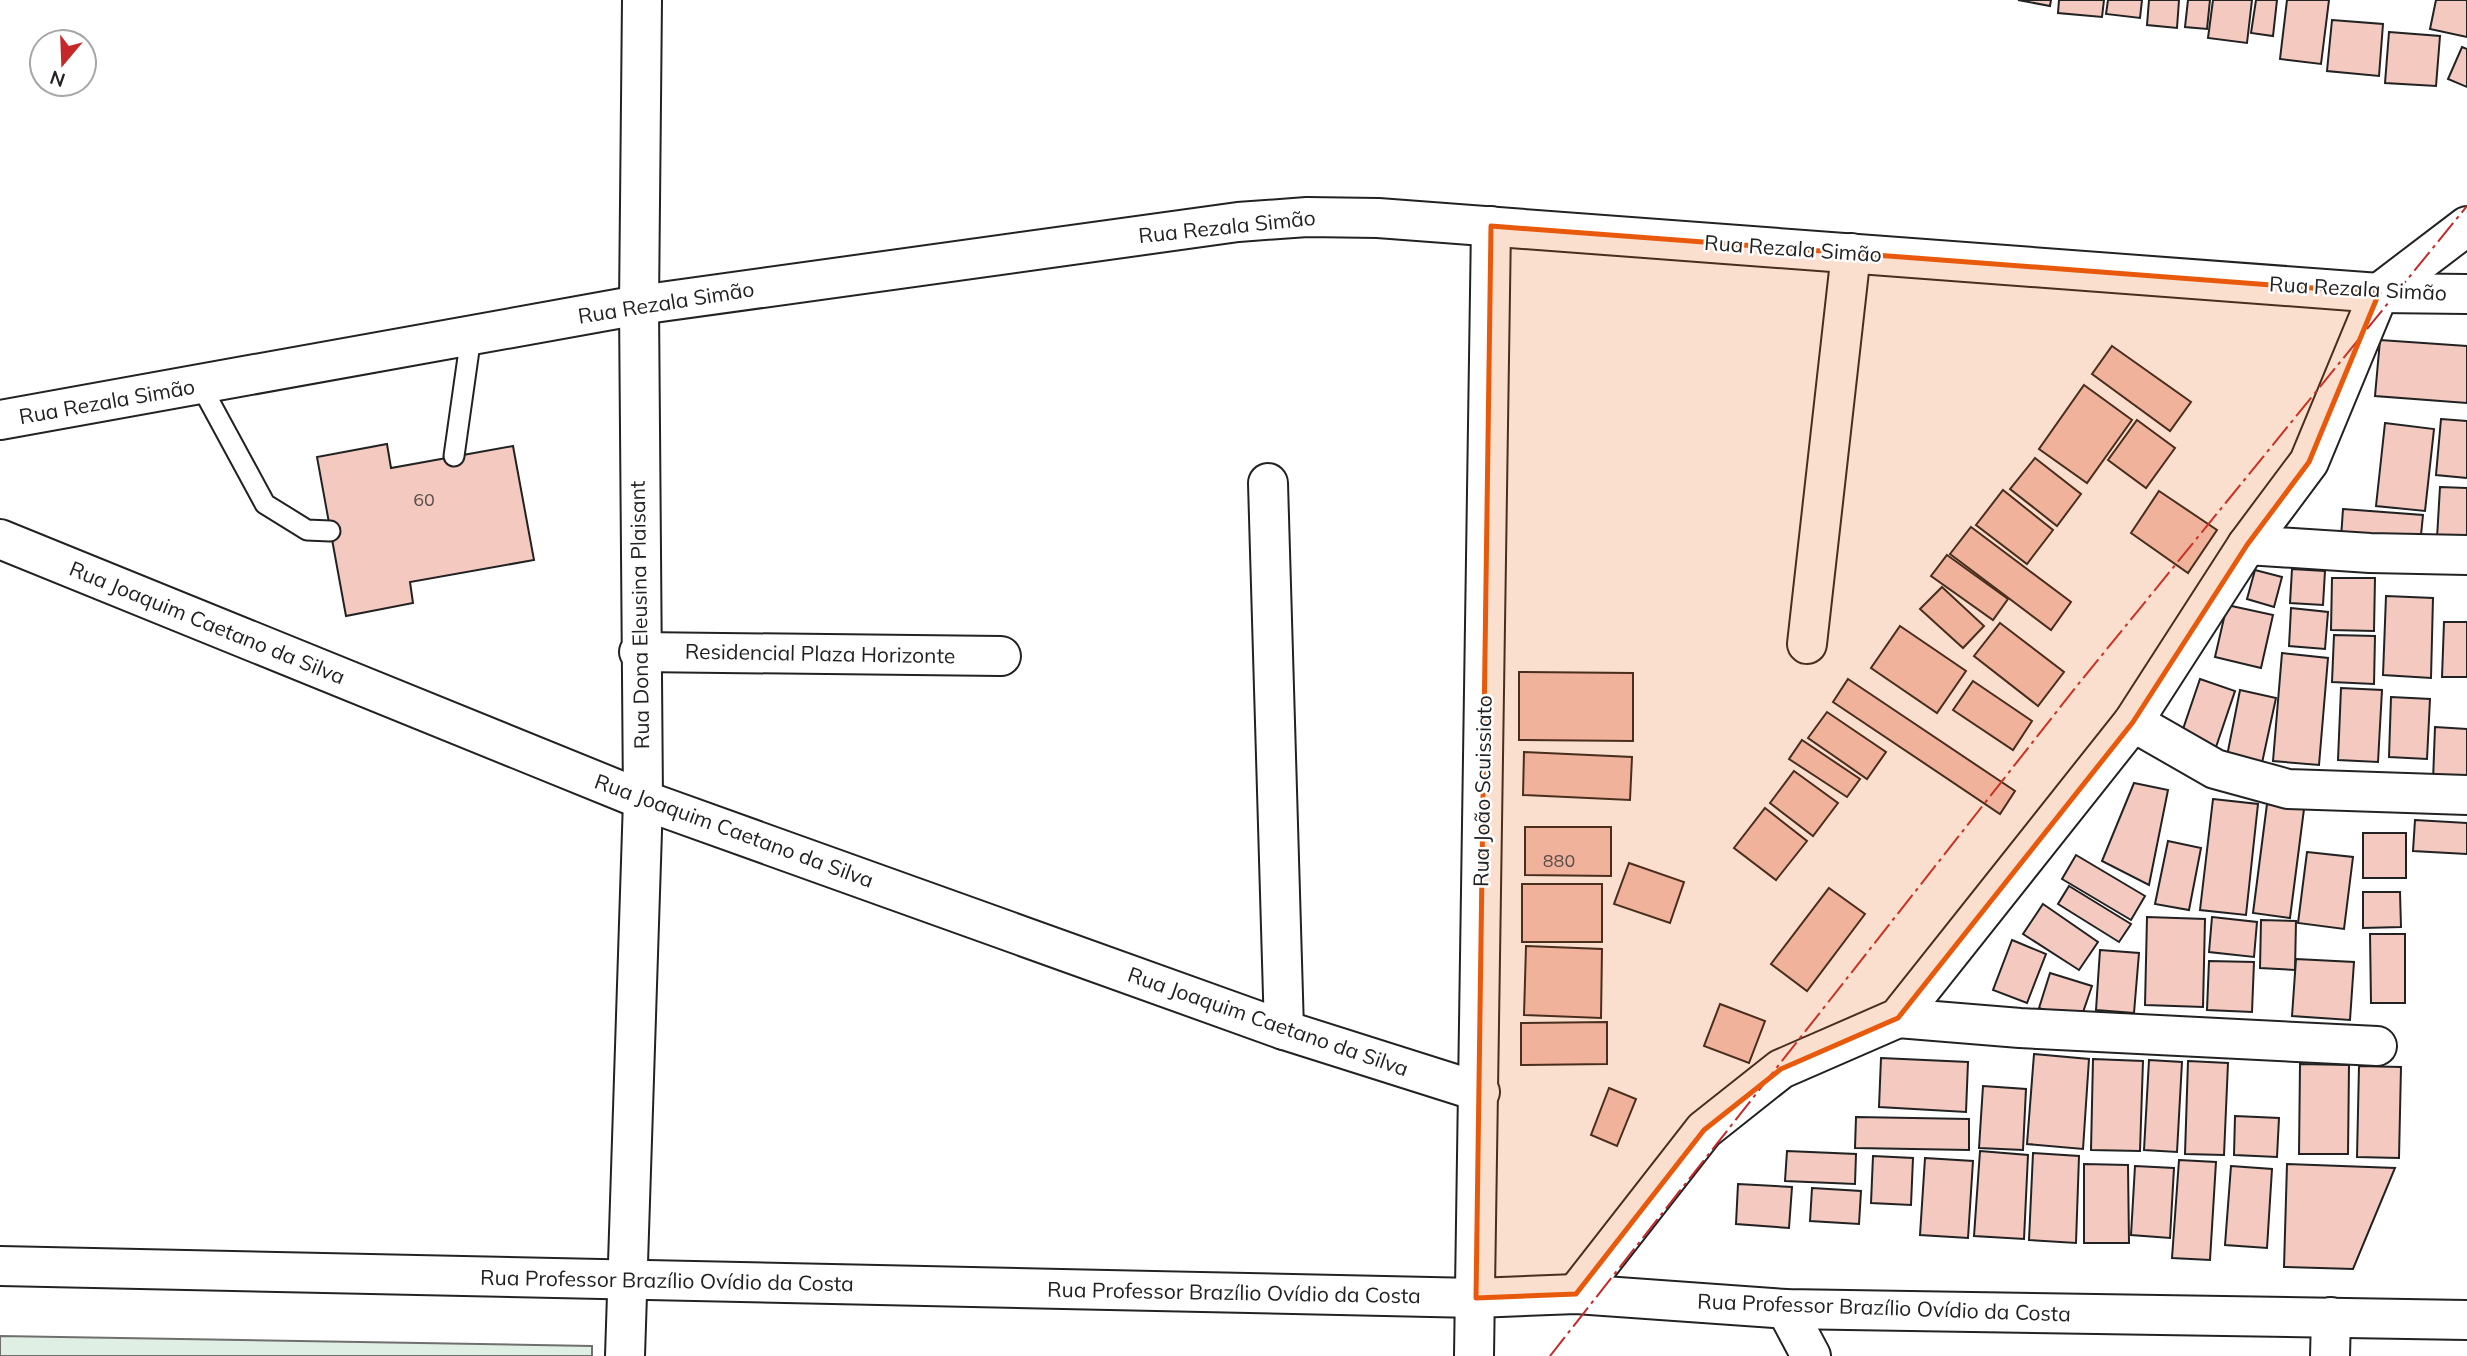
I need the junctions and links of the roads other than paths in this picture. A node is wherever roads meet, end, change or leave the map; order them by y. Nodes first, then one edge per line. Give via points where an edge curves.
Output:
1 (642, 0) edge
2 (1491, 226) junction
3 (2467, 226) edge
4 (1851, 253) junction
5 (2379, 293) junction
6 (2467, 294) edge
7 (639, 305) junction
8 (471, 336) junction
9 (201, 386) junction
10 (0, 420) edge
11 (454, 456) dead end
12 (1268, 483) dead end
13 (330, 531) dead end
14 (0, 538) edge
15 (2247, 545) junction
16 (2467, 555) edge
17 (1807, 644) dead end
18 (639, 652) junction
19 (1001, 656) dead end
20 (2133, 722) junction
21 (2467, 795) edge
22 (643, 800) junction
23 (1898, 1018) junction
24 (1283, 1030) junction
25 (2377, 1046) dead end
26 (1480, 1092) junction
27 (0, 1266) edge
28 (626, 1280) junction
29 (1576, 1294) junction
30 (1476, 1298) junction
31 (1786, 1309) junction
32 (2331, 1317) junction
33 (2467, 1320) edge
34 (625, 1356) edge
35 (1474, 1356) edge
36 (1811, 1356) edge
37 (2330, 1356) edge

1 - 7 street, Rua Dona Eleusina Plaisant
2 - 4 street, Rua Rezala Simão
2 - 7 street, Rua Rezala Simão via 1378,218 1238,222
2 - 26 street, Rua João Scuissiato
3 - 5 street
4 - 5 street, Rua Rezala Simão
4 - 17 street
5 - 6 street, Rua Rezala Simão
5 - 15 street via 2309,462
7 - 8 street, Rua Rezala Simão
7 - 18 street, Rua Dona Eleusina Plaisant
8 - 9 street, Rua Rezala Simão
8 - 11 lane
9 - 10 street, Rua Rezala Simão
9 - 13 lane via 265,504 307,530
12 - 24 street
14 - 22 street, Rua Joaquim Caetano da Silva
15 - 16 street
15 - 20 street
18 - 19 street, Residencial Plaza Horizonte
18 - 22 street, Rua Dona Eleusina Plaisant
20 - 21 street via 2216,769 2288,789
20 - 23 street
22 - 24 street, Rua Joaquim Caetano da Silva
22 - 28 street, Rua Dona Eleusina Plaisant
23 - 25 street
23 - 29 street via 1780,1069 1704,1130
24 - 26 street, Rua Joaquim Caetano da Silva
26 - 30 street, Rua João Scuissiato
27 - 28 street, Rua Professor Brazílio Ovídio da Costa
28 - 30 street, Rua Professor Brazílio Ovídio da Costa
28 - 34 street, Rua Dona Eleusina Plaisant
29 - 30 street, Rua Professor Brazílio Ovídio da Costa
29 - 31 street, Rua Professor Brazílio Ovídio da Costa
30 - 35 street, Rua João Scuissiato
31 - 32 street, Rua Professor Brazílio Ovídio da Costa
31 - 36 street
32 - 33 street, Rua Professor Brazílio Ovídio da Costa
32 - 37 street

